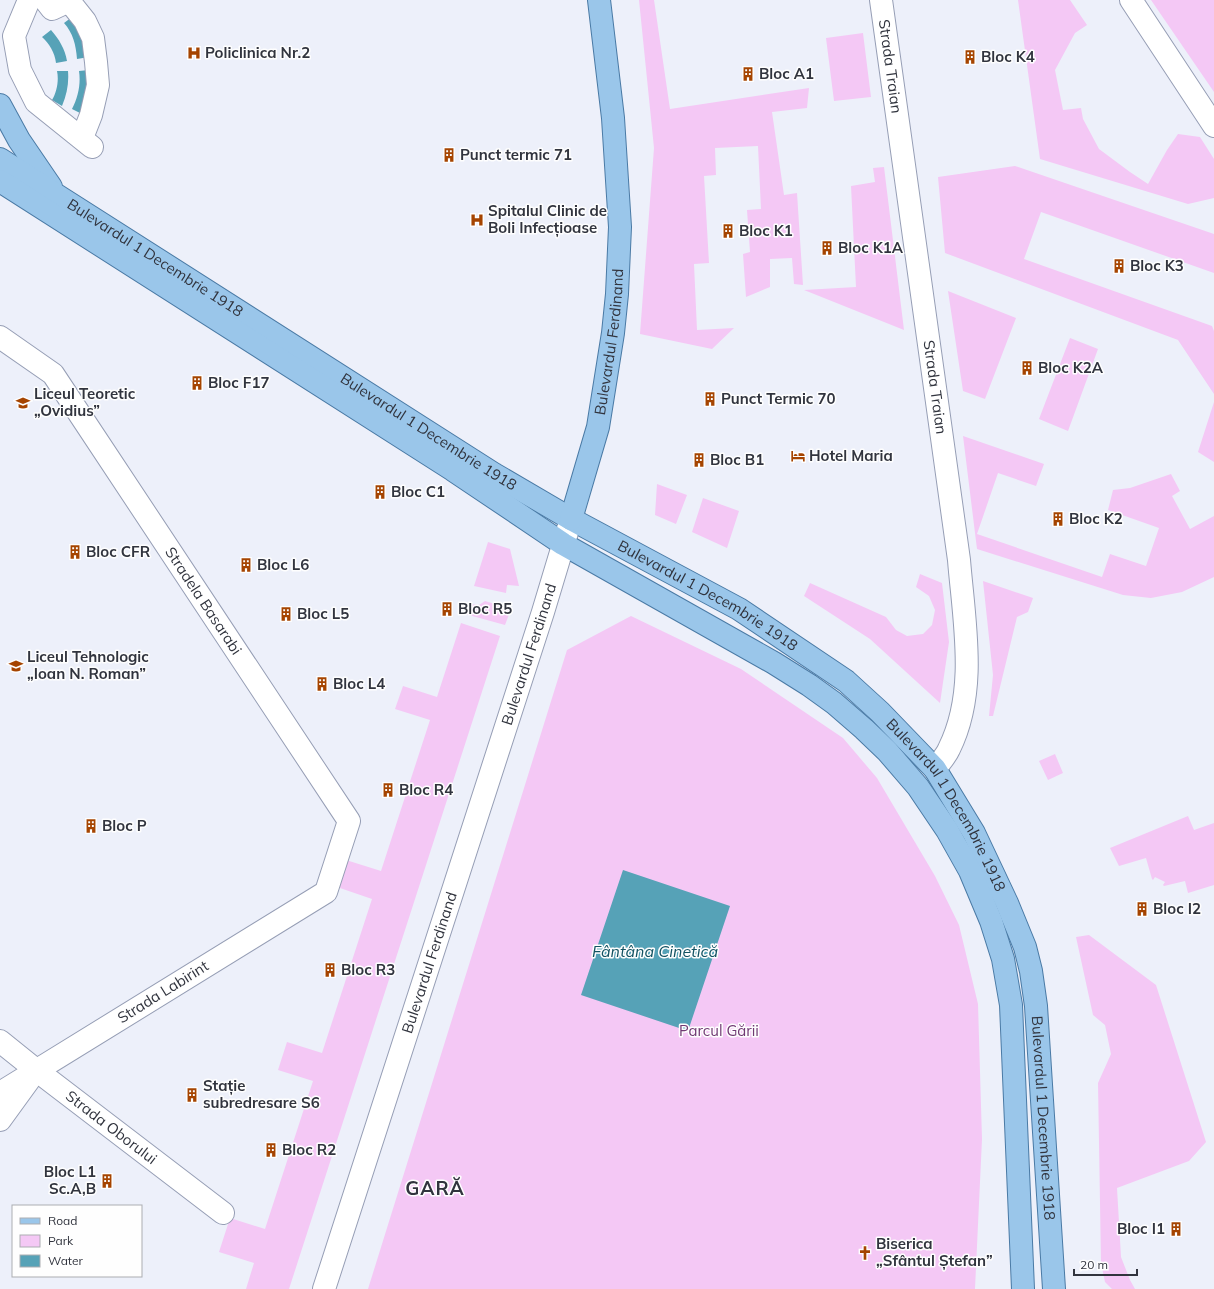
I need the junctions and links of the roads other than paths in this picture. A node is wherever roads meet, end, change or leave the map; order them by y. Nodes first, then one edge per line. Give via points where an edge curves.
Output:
1 (29, 0) edge
2 (45, 0) edge
3 (599, 0) edge
4 (881, 0) edge
5 (1131, 0) edge
6 (0, 105) edge
7 (1214, 126) edge
8 (0, 159) edge
9 (0, 181) edge
10 (56, 195) junction
11 (0, 337) edge
12 (571, 519) junction
13 (563, 544) junction
14 (935, 769) junction
15 (326, 892) joint
16 (0, 1041) edge
17 (36, 1070) junction
18 (0, 1093) edge
19 (0, 1120) edge
20 (223, 1212) dead end
21 (324, 1289) edge
22 (1023, 1289) edge
23 (1054, 1289) edge

1 - 2 street via 14,36 20,70 36,102 87,143 98,86 93,38 85,21 69,1 52,9
3 - 12 main road, Bulevardul Ferdinand via 613,118 620,227 617,286 613,333 598,427
4 - 14 street, Strada Traian via 959,560 967,650 964,702 957,732 949,750
5 - 7 street
6 - 10 main road via 19,140
8 - 10 main road, Bulevardul 1 Decembrie 1918
9 - 13 main road, Bulevardul 1 Decembrie 1918 via 453,470
10 - 12 main road, Bulevardul 1 Decembrie 1918 via 494,474
11 - 15 street, Stradela Basarabi via 53,374 349,821
12 - 13 street, Bulevardul Ferdinand
12 - 14 main road, Bulevardul 1 Decembrie 1918 via 740,609 846,682 880,712
13 - 21 street, Bulevardul Ferdinand
13 - 22 main road, Bulevardul 1 Decembrie 1918 via 774,663 834,703 887,752 918,787 947,830 970,871 991,920 1003,959 1011,1006
14 - 23 main road, Bulevardul 1 Decembrie 1918 via 988,861 1025,947 1031,971 1036,1006
15 - 17 street, Strada Labirint
16 - 17 street, Strada Oborului
17 - 18 street, Strada Labirint
17 - 19 street
17 - 20 street, Strada Oborului

